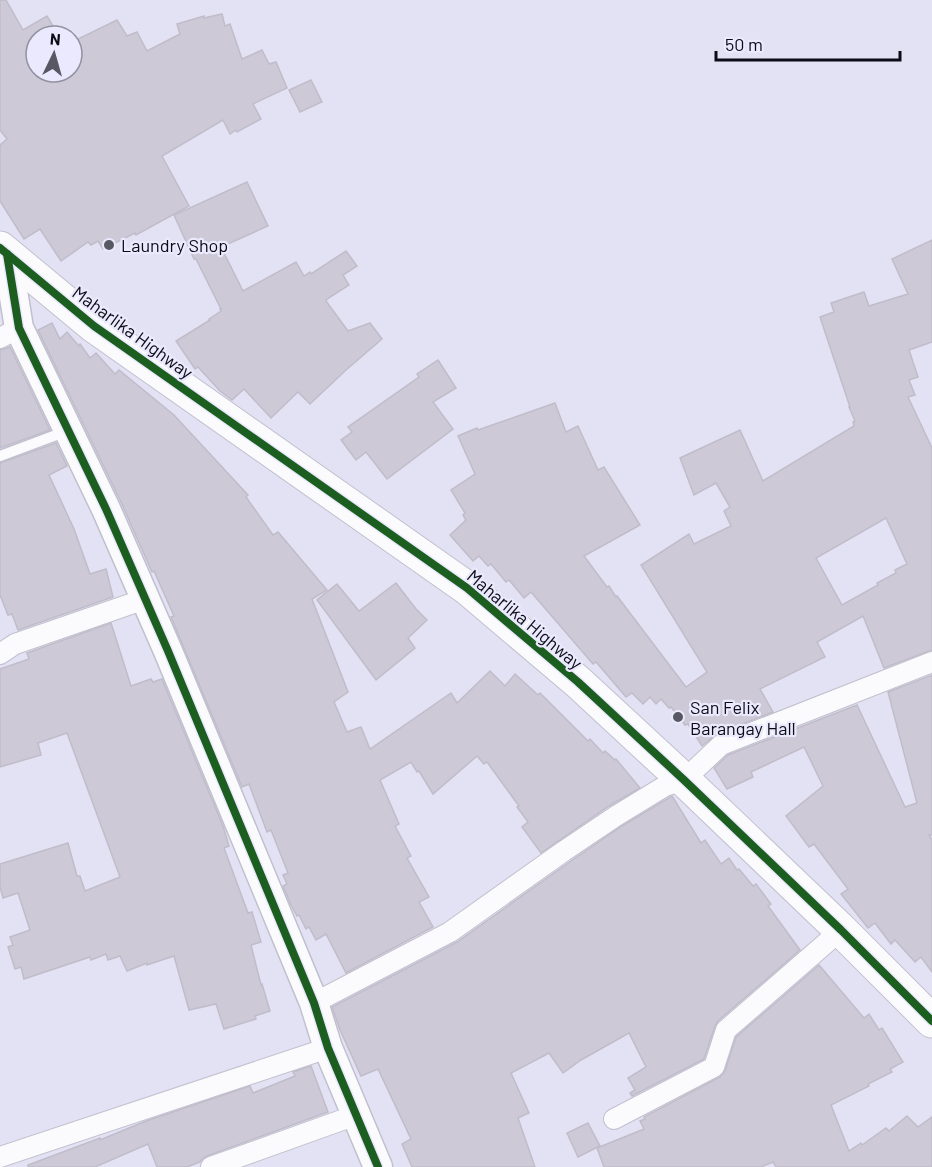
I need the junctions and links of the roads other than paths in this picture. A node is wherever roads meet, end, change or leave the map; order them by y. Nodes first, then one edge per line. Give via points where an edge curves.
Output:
1 (3, 251) edge
2 (9, 333) edge
3 (68, 430) junction
4 (0, 456) edge
5 (146, 599) junction
6 (0, 654) edge
7 (932, 662) edge
8 (684, 780) junction
9 (841, 930) junction
10 (314, 1003) junction
11 (932, 1021) edge
12 (328, 1048) junction
13 (356, 1115) junction
14 (614, 1119) dead end
15 (0, 1157) edge
16 (211, 1167) edge
17 (378, 1167) edge

1 - 2 street
1 - 8 highway, Maharlika Highway via 94,326 466,588 578,682
2 - 3 street
3 - 4 lane
3 - 5 street
5 - 6 street via 15,644
5 - 10 street
7 - 8 street via 721,745
8 - 9 highway, Maharlika Highway
8 - 10 street via 665,786 616,816 450,932
9 - 11 highway, Maharlika Highway
9 - 14 street via 726,1030 714,1067
10 - 12 street
12 - 13 street
12 - 15 street
13 - 16 street
13 - 17 street

